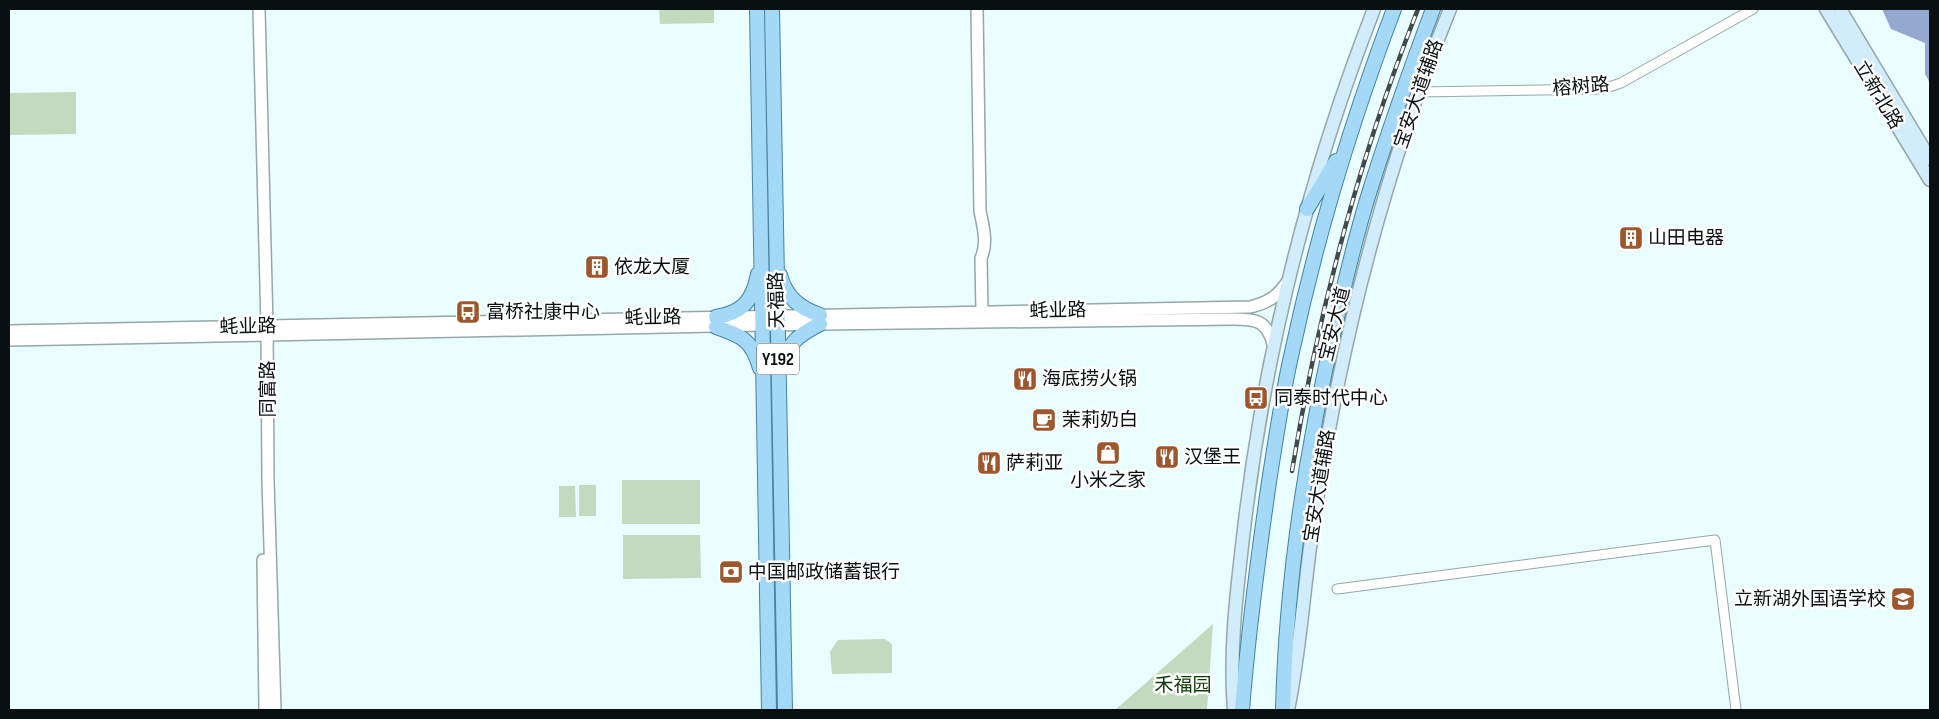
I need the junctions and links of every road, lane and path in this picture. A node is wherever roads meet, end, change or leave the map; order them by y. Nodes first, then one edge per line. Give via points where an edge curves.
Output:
1 (254, 9) edge
2 (259, 9) edge
3 (757, 9) edge
4 (772, 9) edge
5 (977, 9) edge
6 (1374, 9) edge
7 (1394, 9) edge
8 (1433, 9) edge
9 (1450, 9) edge
10 (1753, 9) edge
11 (1826, 9) edge
12 (1840, 9) edge
13 (1419, 92) junction
14 (1346, 145) junction
15 (1930, 159) edge
16 (1930, 180) edge
17 (1307, 209) junction
18 (776, 250) junction
19 (761, 252) junction
20 (1288, 282) junction
21 (982, 312) junction
22 (820, 320) junction
23 (763, 321) junction
24 (777, 321) junction
25 (716, 322) junction
26 (9, 331) edge
27 (265, 331) junction
28 (9, 340) edge
29 (1273, 344) junction
30 (764, 385) junction
31 (779, 387) junction
32 (1336, 589) dead end
33 (265, 710) edge
34 (275, 710) edge
35 (769, 710) edge
36 (785, 710) edge
37 (1234, 710) edge
38 (1242, 710) edge
39 (1283, 710) edge
40 (1288, 710) edge
41 (1736, 710) edge

1 - 27 street, 同富路
2 - 27 street, 同富路
3 - 19 main road, 天福路 / Y192
4 - 18 main road, 天福路 / Y192
5 - 21 street via 980,211 984,232
6 - 17 main road via 1352,65
7 - 14 main road, 宝安大道
8 - 39 main road, 宝安大道 via 1370,189 1320,388 1288,599
9 - 13 main road, 宝安大道辅路
10 - 13 street, 榕树路 via 1621,83 1603,89
11 - 16 main road, 立新北路
12 - 15 main road, 立新北路
13 - 40 main road, 宝安大道辅路 via 1369,254 1333,409
14 - 17 main road
14 - 38 main road, 宝安大道 via 1306,294 1282,405 1257,572
17 - 20 main road
18 - 22 main road via 780,277 789,296
18 - 24 main road, 天福路 / Y192
19 - 23 main road, 天福路 / Y192
19 - 25 main road via 756,283 748,300 735,313
20 - 21 street, 蚝业路 via 1268,302 1250,307
20 - 29 main road
21 - 22 street, 蚝业路
22 - 24 street, 蚝业路
22 - 29 street, 蚝业路 via 1246,319 1269,330
22 - 31 main road via 796,338 786,352
23 - 24 street, 蚝业路
23 - 25 street, 蚝业路
23 - 30 main road, 天福路 / Y192
24 - 31 main road, 天福路 / Y192
25 - 27 street, 蚝业路
25 - 30 main road via 749,343
26 - 27 street, 蚝业路
27 - 28 street, 蚝业路
27 - 33 street, 同富路
27 - 34 street, 同富路
29 - 37 main road via 1249,490 1237,593 1232,665
30 - 35 main road, 天福路 / Y192
31 - 36 main road, 天福路 / Y192
32 - 41 street via 1715,540

